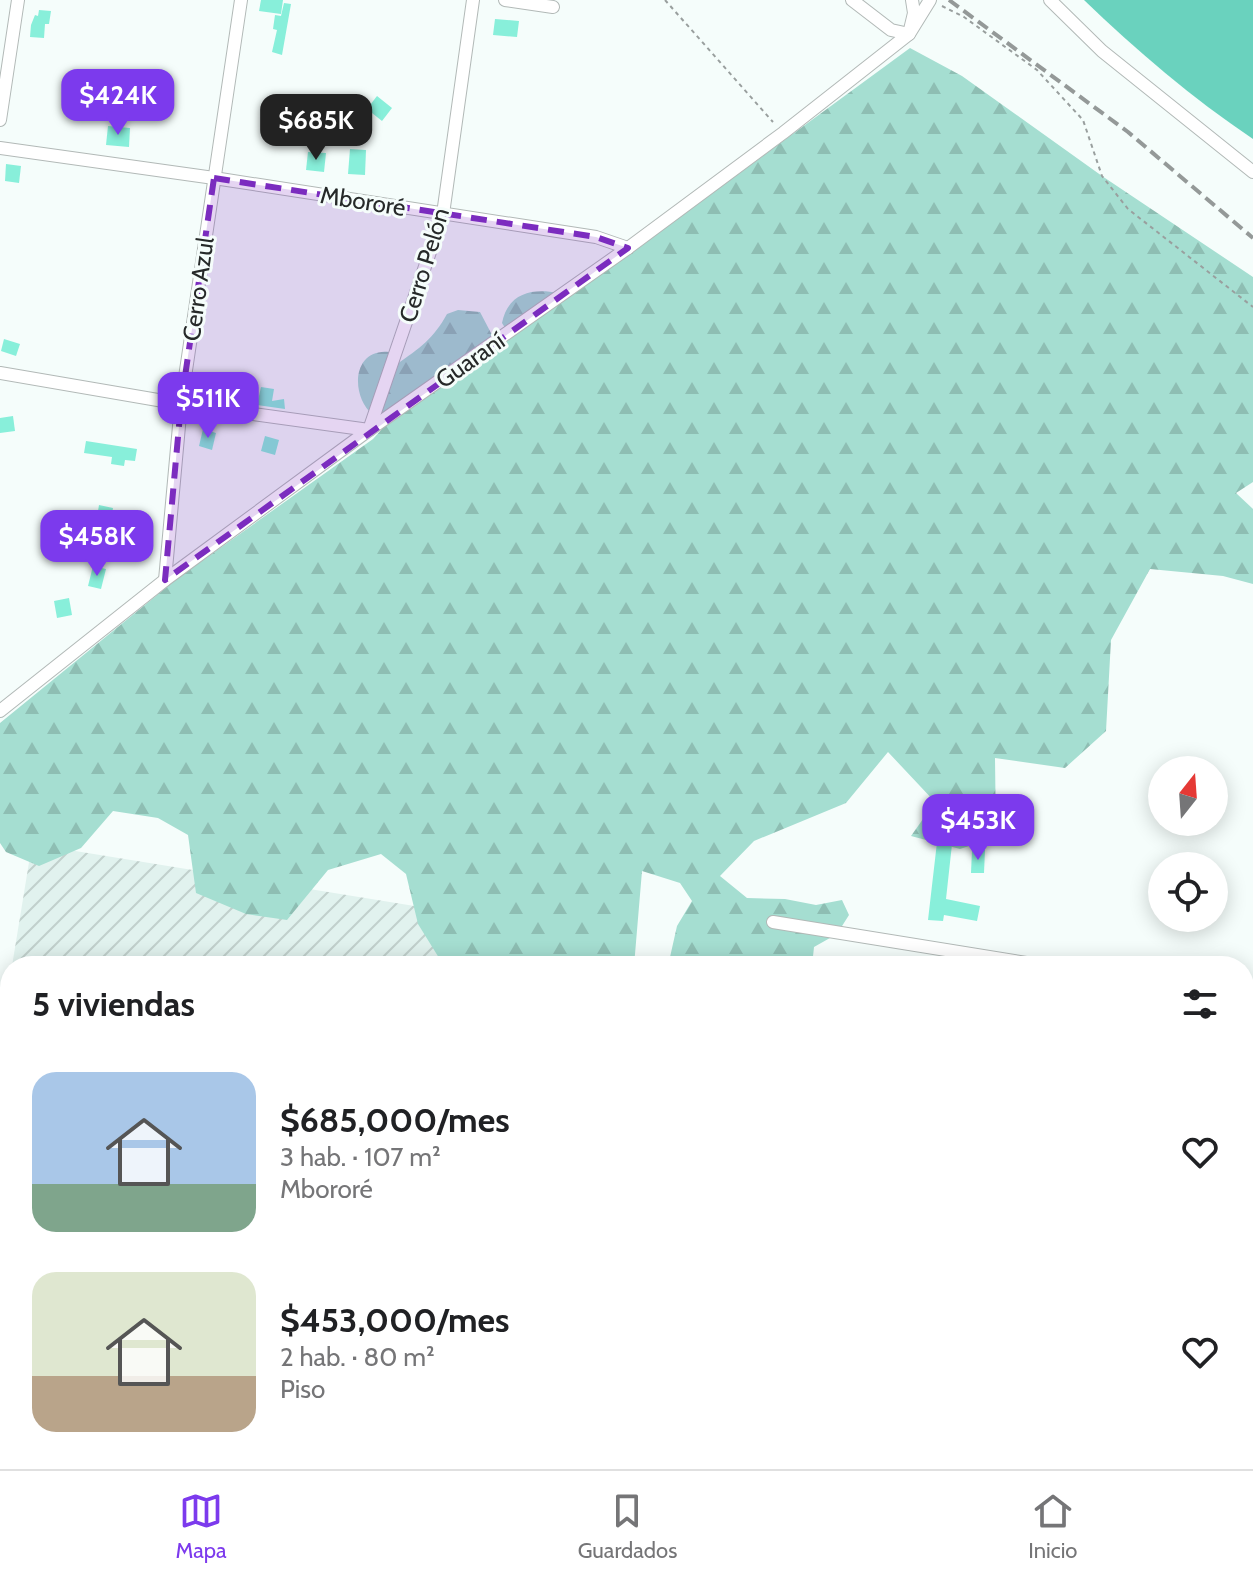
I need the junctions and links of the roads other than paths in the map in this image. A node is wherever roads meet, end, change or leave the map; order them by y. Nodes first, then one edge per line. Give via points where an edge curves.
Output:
1 (18, 0) edge
2 (241, 0) edge
3 (473, 0) edge
4 (505, 0) edge
5 (852, 0) edge
6 (912, 0) edge
7 (1050, 0) edge
8 (936, 3) edge
9 (553, 7) dead end
10 (909, 34) junction
11 (0, 120) edge
12 (0, 148) edge
13 (1253, 172) edge
14 (214, 178) junction
15 (443, 214) junction
16 (628, 248) junction
17 (0, 373) edge
18 (181, 404) junction
19 (369, 430) junction
20 (165, 580) junction
21 (0, 711) edge
22 (773, 922) dead end
23 (983, 956) edge

1 - 11 street
2 - 14 street, Cerro Azul
3 - 15 street, Cerro Pelón
4 - 9 street
5 - 10 street via 891,30
6 - 10 street
7 - 13 street via 1102,51
8 - 10 street, Guaraní
10 - 16 street, Guaraní
12 - 14 street, Mbororé
14 - 15 street, Mbororé
14 - 18 street, Cerro Azul
15 - 16 street, Mbororé via 596,237
15 - 19 street, Cerro Pelón
16 - 19 street, Guaraní
17 - 18 street
18 - 19 street
18 - 20 street, Cerro Azul
19 - 20 street, Guaraní
20 - 21 street, Guaraní
22 - 23 street

